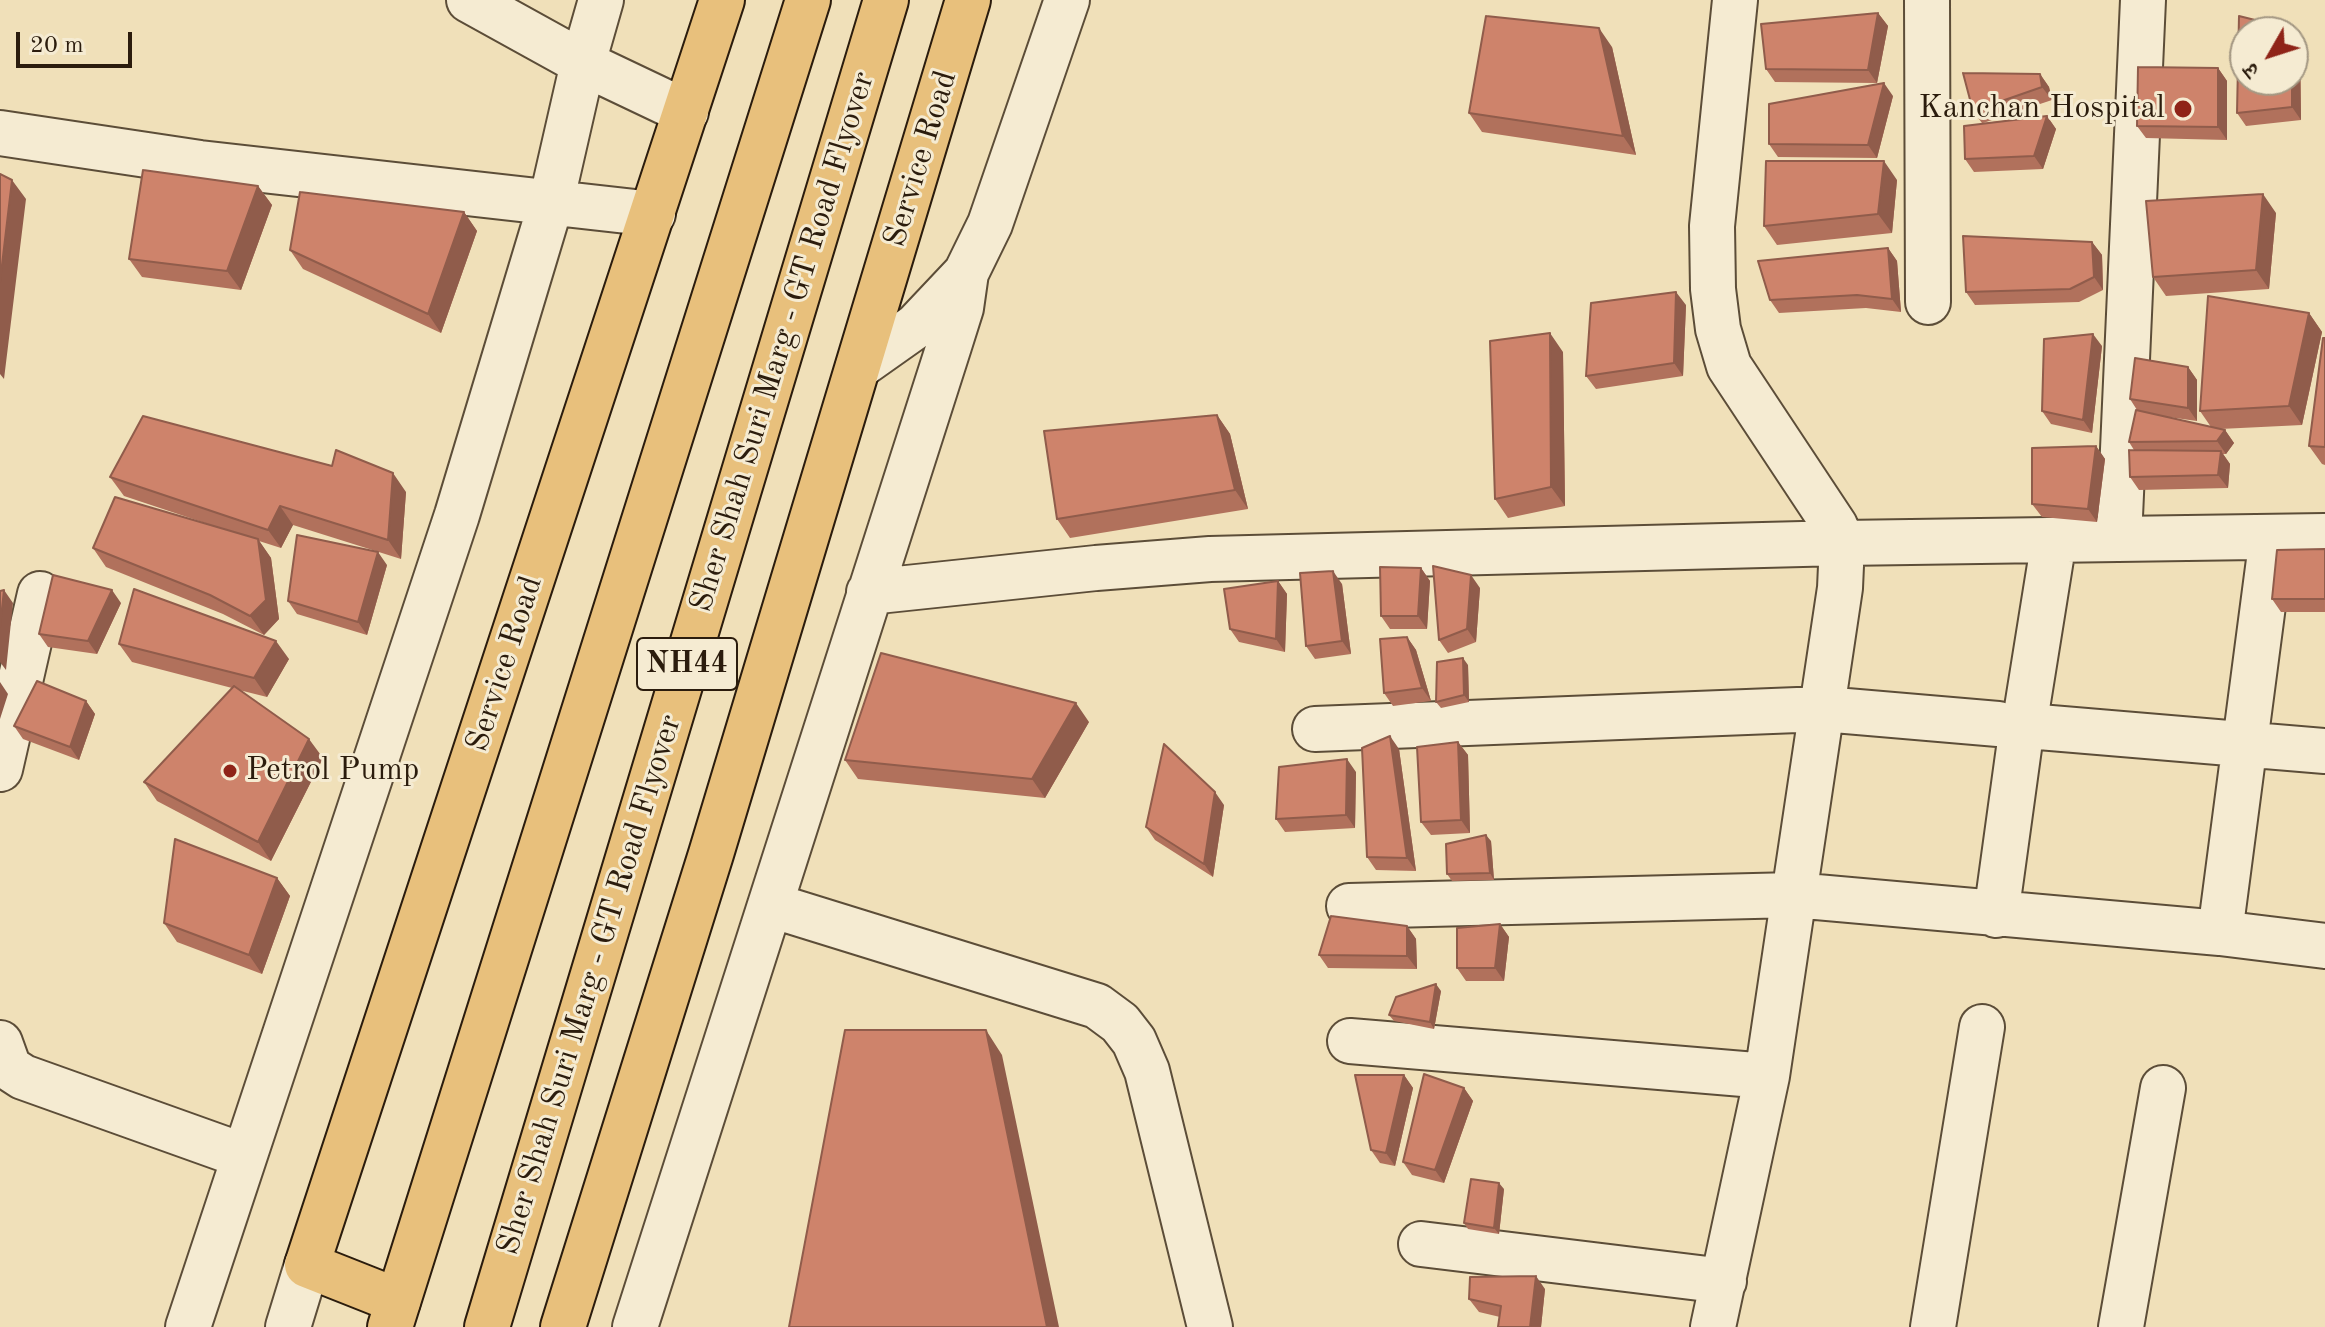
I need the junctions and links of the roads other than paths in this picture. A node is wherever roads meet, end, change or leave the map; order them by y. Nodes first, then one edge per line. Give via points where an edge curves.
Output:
1 (469, 0) edge
2 (601, 0) edge
3 (722, 0) edge
4 (808, 0) edge
5 (886, 0) edge
6 (968, 0) edge
7 (1067, 0) edge
8 (1735, 0) edge
9 (1927, 0) edge
10 (2143, 0) edge
11 (583, 63) junction
12 (686, 112) junction
13 (0, 133) edge
14 (551, 203) junction
15 (653, 214) junction
16 (966, 273) junction
17 (1928, 302) dead end
18 (858, 367) junction
19 (2325, 536) edge
20 (2272, 537) junction
21 (2119, 539) junction
22 (2054, 540) junction
23 (1842, 543) junction
24 (869, 592) junction
25 (40, 594) dead end
26 (1823, 709) junction
27 (2021, 727) junction
28 (1315, 729) dead end
29 (2245, 744) junction
30 (2325, 751) edge
31 (0, 769) edge
32 (1794, 895) junction
33 (771, 905) junction
34 (1349, 906) dead end
35 (1996, 915) junction
36 (2220, 933) junction
37 (2325, 946) edge
38 (1982, 1027) dead end
39 (1350, 1041) dead end
40 (0, 1043) edge
41 (1767, 1076) junction
42 (2163, 1088) dead end
43 (244, 1156) junction
44 (1421, 1244) dead end
45 (307, 1265) junction
46 (1724, 1281) junction
47 (394, 1314) edge
48 (188, 1327) edge
49 (288, 1327) edge
50 (487, 1327) edge
51 (563, 1327) edge
52 (635, 1327) edge
53 (1210, 1327) edge
54 (1713, 1327) edge
55 (1933, 1327) edge
56 (2121, 1327) edge

1 - 11 street
2 - 11 street
3 - 12 main road, Service Road
4 - 47 main road, NH44
5 - 50 main road, Sher Shah Suri Marg - GT Road Flyover / NH44
6 - 18 main road, Service Road
7 - 16 street via 990,224
8 - 23 street via 1712,226 1718,329 1729,366
9 - 17 street
10 - 21 street
11 - 12 street
11 - 14 street
12 - 15 main road, Service Road
13 - 14 street via 200,163
14 - 15 street
14 - 43 street via 457,515
15 - 45 main road, Service Road
16 - 18 street via 916,326
16 - 24 street via 961,308
18 - 51 main road, Service Road
19 - 20 street
20 - 21 street
20 - 29 street
21 - 22 street
22 - 23 street
22 - 27 street
23 - 24 street via 1210,559
23 - 26 street
24 - 33 street
25 - 31 street
26 - 27 street
26 - 28 street
26 - 32 street
27 - 29 street
27 - 35 street
29 - 30 street
29 - 36 street
32 - 34 street
32 - 35 street
32 - 41 street
33 - 52 street
33 - 53 street via 1097,1006 1120,1023 1147,1071
35 - 36 street
36 - 37 street
38 - 55 street
39 - 41 street
40 - 43 street via 9,1068 23,1077
41 - 46 street
42 - 56 street
43 - 48 street
44 - 46 street
45 - 47 main road
45 - 49 street, Service Road
46 - 54 street

